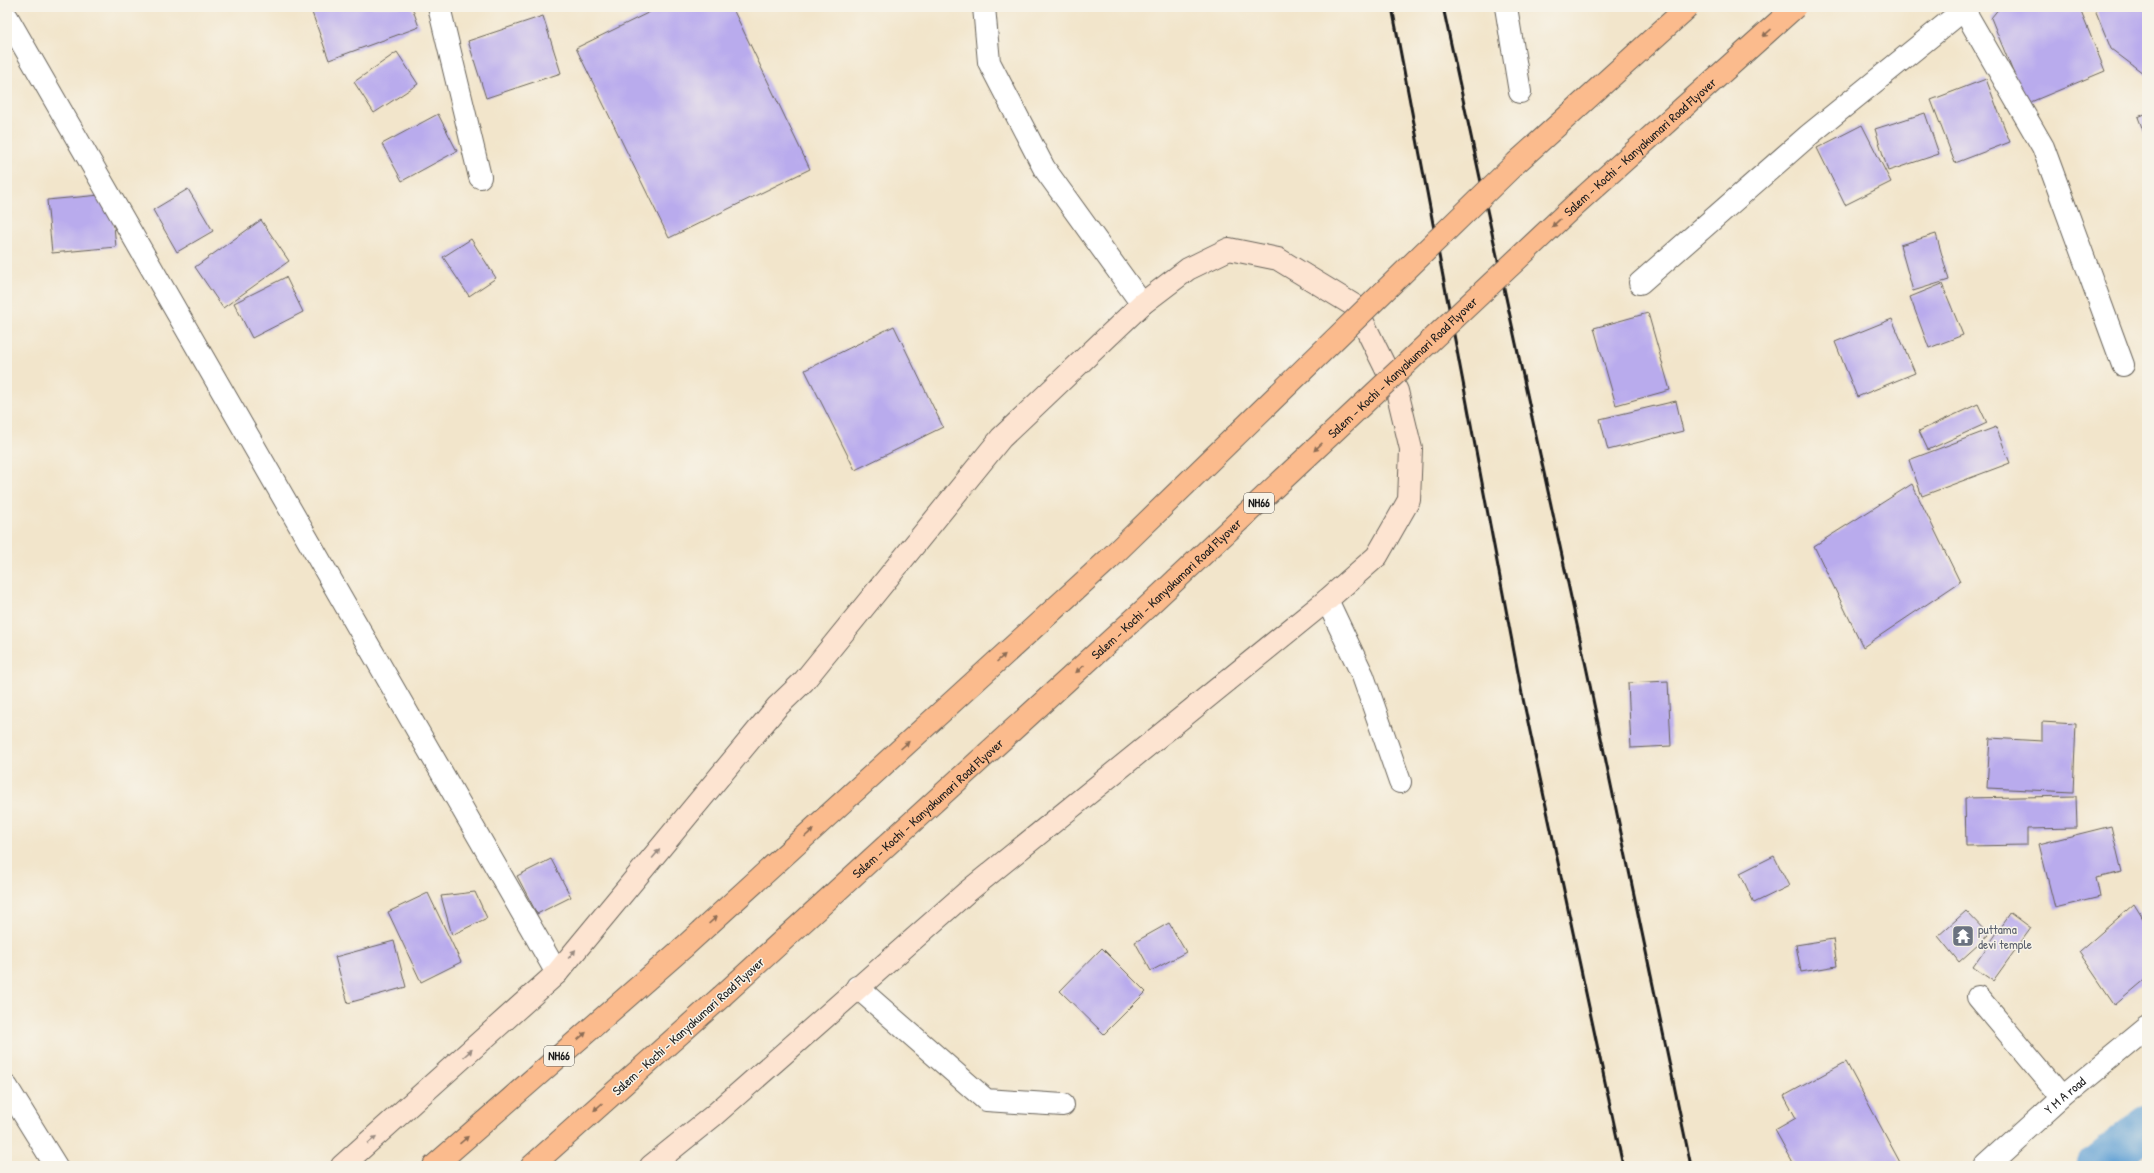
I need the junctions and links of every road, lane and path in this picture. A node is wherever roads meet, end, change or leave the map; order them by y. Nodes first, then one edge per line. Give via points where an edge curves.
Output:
1 (439, 7) edge
2 (984, 7) edge
3 (1506, 7) edge
4 (1688, 7) edge
5 (1795, 7) edge
6 (1966, 8) edge
7 (7, 17) edge
8 (1520, 92) dead end
9 (480, 177) dead end
10 (1640, 283) dead end
11 (1142, 304) junction
12 (2123, 365) dead end
13 (1327, 600) junction
14 (1400, 782) dead end
15 (557, 973) junction
16 (857, 987) junction
17 (1978, 997) dead end
18 (2147, 1027) edge
19 (7, 1087) edge
20 (2062, 1097) junction
21 (1063, 1105) dead end
22 (56, 1166) edge
23 (342, 1166) edge
24 (434, 1166) edge
25 (532, 1166) edge
26 (651, 1166) edge
27 (1986, 1166) edge

1 - 9 street
2 - 11 street via 989,62 1044,168
3 - 8 street
24 -> 4 highway, NH66, bridge via 684,946 1109,559 1516,163
5 -> 25 highway, Salem - Kochi - Kanyakumari Road Flyover / NH66, bridge via 1576,204 1145,609 721,997
6 - 10 street via 1809,135
6 - 12 street via 2042,147
7 - 15 street
11 - 13 street via 1188,269 1229,249 1278,259 1355,306 1397,391 1410,449 1409,500 1376,556
15 -> 11 street via 778,707 804,681 1001,438
13 - 14 street via 1363,676
13 - 16 street via 967,892
23 -> 15 street
16 - 21 street via 986,1100
16 - 26 street via 713,1116
17 - 20 street
18 - 20 street, Y M A road
19 - 22 street
20 - 27 street, Y M A road

